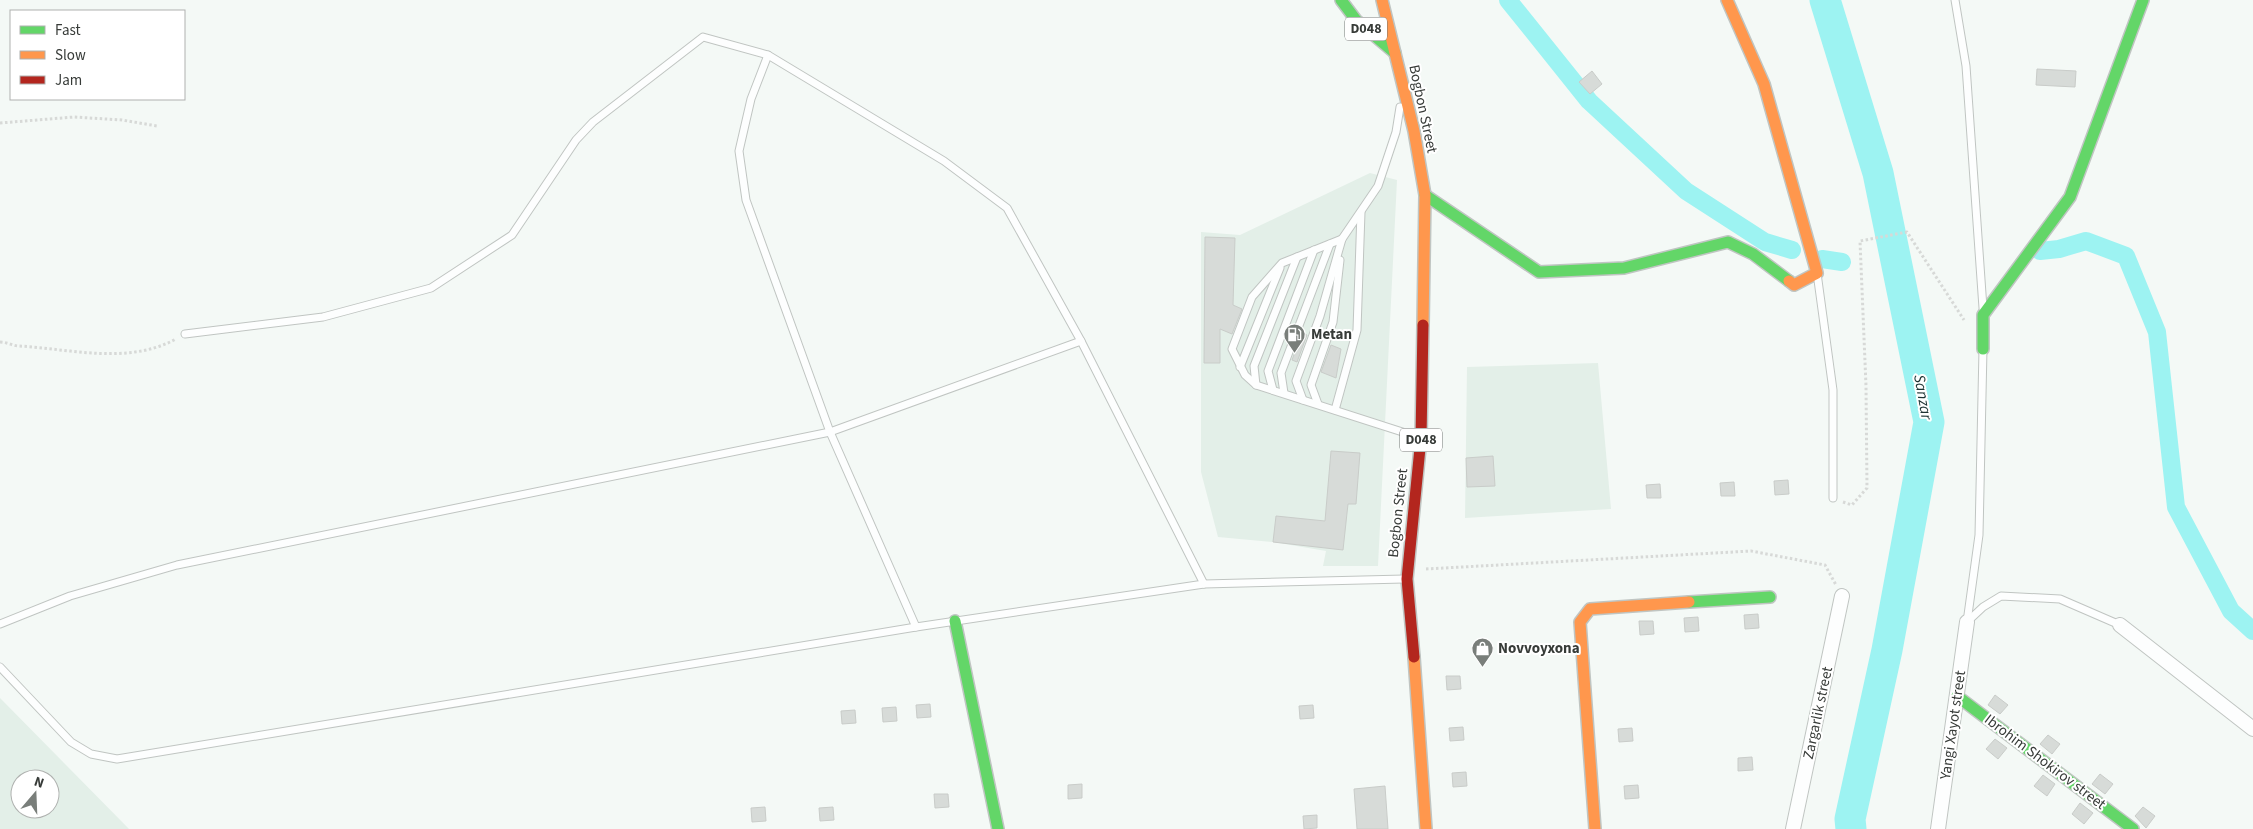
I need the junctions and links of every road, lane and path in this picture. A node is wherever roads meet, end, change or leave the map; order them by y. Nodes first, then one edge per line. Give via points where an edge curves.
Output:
1 (1341, 0) edge
2 (1382, 0) edge
3 (1727, 0) edge
4 (1954, 0) edge
5 (2143, 0) edge
6 (1395, 53) junction
7 (768, 55) junction
8 (1404, 87) junction
9 (0, 123) edge
10 (157, 126) dead end
11 (1425, 195) junction
12 (1361, 211) junction
13 (1342, 239) junction
14 (1330, 244) junction
15 (1314, 250) junction
16 (1297, 257) junction
17 (1282, 263) junction
18 (1817, 273) junction
19 (1983, 315) junction
20 (1967, 324) dead end
21 (185, 334) joint
22 (1081, 341) junction
23 (0, 342) edge
24 (1983, 349) joint
25 (1240, 367) junction
26 (1256, 385) junction
27 (1273, 390) junction
28 (1284, 393) junction
29 (1304, 400) junction
30 (1318, 404) junction
31 (1335, 410) junction
32 (830, 432) junction
33 (1421, 438) junction
34 (1833, 498) joint
35 (1407, 574) junction
36 (1204, 584) junction
37 (1842, 596) joint
38 (1770, 597) dead end
39 (954, 621) junction
40 (1967, 622) junction
41 (0, 624) edge
42 (2120, 625) joint
43 (916, 627) junction
44 (0, 667) edge
45 (1957, 696) junction
46 (2253, 729) edge
47 (998, 829) edge
48 (1426, 829) edge
49 (1595, 829) edge
50 (1793, 829) edge
51 (1938, 829) edge
52 (2133, 829) edge

1 - 6 street, D048 via 1356,20
2 - 6 street, D048
3 - 18 street via 1764,84
4 - 19 lane via 1966,66
5 - 19 street via 2070,197
6 - 8 street, Bogbon Street / D048
7 - 21 lane via 703,37 593,122 576,140 512,235 431,288 323,316
7 - 22 lane via 944,162 1006,208
7 - 32 lane via 751,99 739,151 746,200
8 - 11 street, Bogbon Street / D048
8 - 12 lane via 1396,132 1378,186
9 - 10 path via 74,117
11 - 18 street via 1539,272 1624,268 1728,242 1753,254 1794,285
11 - 33 street, Bogbon Street / D048
12 - 13 lane
12 - 31 lane via 1357,330
13 - 14 lane
13 - 29 lane via 1320,316 1296,380
13 - 30 lane via 1333,322 1311,385
14 - 15 lane
14 - 28 lane via 1281,373
15 - 16 lane
15 - 27 lane via 1268,371
16 - 17 lane
16 - 26 lane via 1254,366
17 - 25 lane
17 - 25 lane via 1252,297 1232,349
18 - 34 lane via 1832,390
19 - 24 street
20 - 34 path via 1907,232 1860,241 1867,488 1852,505
21 - 23 path via 161,347 126,353 77,352
22 - 32 lane
22 - 36 lane
24 - 40 lane via 1980,535
25 - 26 lane
26 - 27 lane
27 - 28 lane
28 - 29 lane
29 - 30 lane
30 - 31 lane
31 - 33 lane
32 - 41 lane via 177,565 70,596
32 - 43 lane
33 - 35 street, Bogbon Street / D048
35 - 36 lane
35 - 37 path via 1751,551 1825,565
35 - 48 street, Bogbon Street / D048
36 - 39 lane
37 - 50 street, Zargarlik street
38 - 49 street via 1590,609 1580,622
39 - 43 lane
39 - 47 street
40 - 42 lane via 2001,596 2060,599
40 - 45 street, Yangi Xayot street
42 - 46 street
43 - 44 lane via 117,759 91,754 71,742
45 - 51 street, Yangi Xayot street
45 - 52 street, Ibrohim Shokirov street

